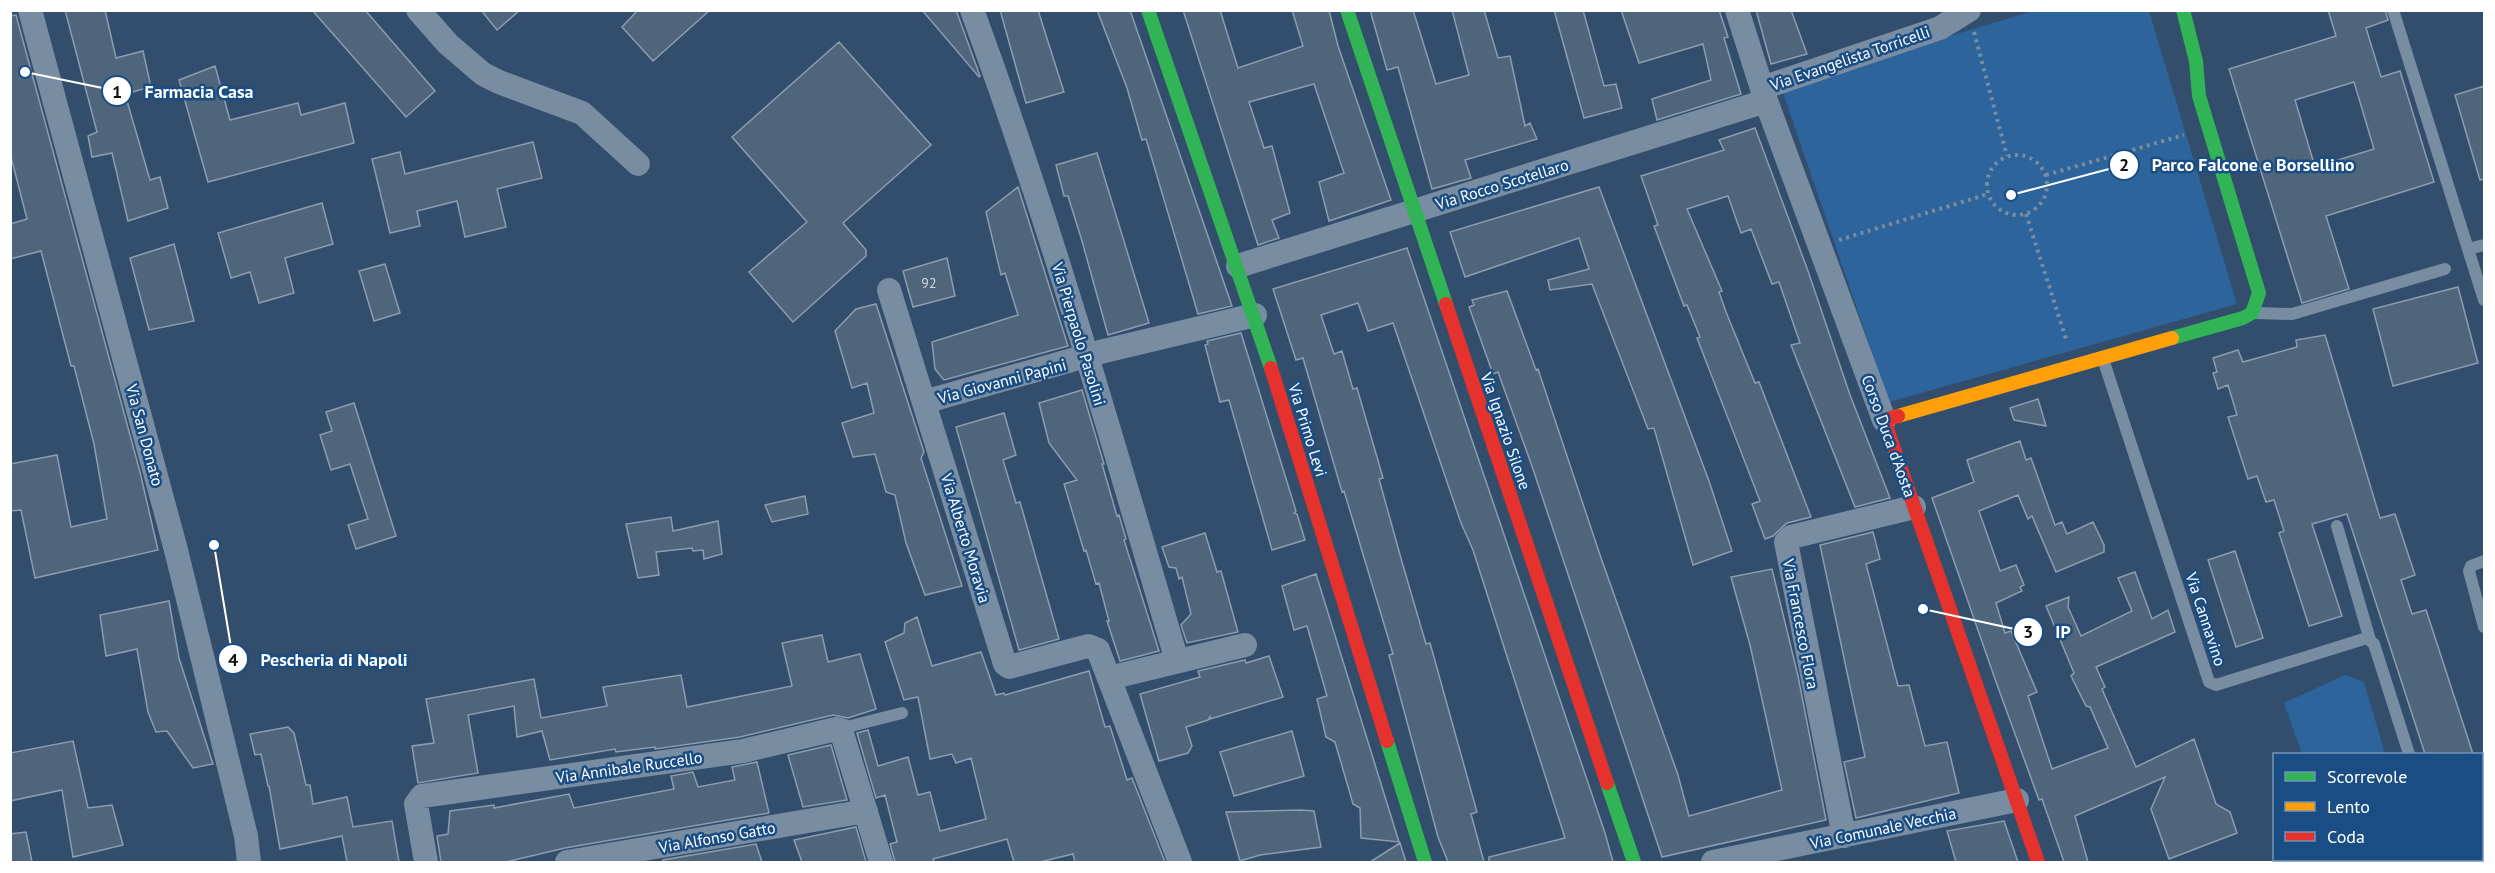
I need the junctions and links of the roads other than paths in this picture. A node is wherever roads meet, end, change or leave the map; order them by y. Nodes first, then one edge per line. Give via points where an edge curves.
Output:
1 (30, 10) edge
2 (418, 10) edge
3 (972, 10) edge
4 (1148, 10) edge
5 (1347, 10) edge
6 (1737, 10) edge
7 (2183, 10) edge
8 (2393, 10) edge
9 (1969, 11) edge
10 (1764, 95) junction
11 (638, 164) dead end
12 (1415, 211) junction
13 (2484, 245) edge
14 (2468, 249) junction
15 (1238, 266) junction
16 (2445, 269) dead end
17 (889, 291) dead end
18 (2484, 300) edge
19 (2252, 313) junction
20 (1255, 315) junction
21 (1087, 357) junction
22 (2103, 358) junction
23 (924, 402) junction
24 (1884, 420) junction
25 (1914, 507) junction
26 (2337, 526) dead end
27 (2484, 561) edge
28 (2484, 627) edge
29 (2370, 640) junction
30 (1245, 645) dead end
31 (1177, 661) junction
32 (1108, 678) junction
33 (902, 713) dead end
34 (839, 729) junction
35 (2409, 753) edge
36 (2017, 800) junction
37 (866, 811) junction
38 (1844, 836) junction
39 (249, 862) edge
40 (426, 862) edge
41 (567, 862) edge
42 (881, 862) edge
43 (1180, 862) edge
44 (1425, 862) edge
45 (1634, 862) edge
46 (1713, 862) edge
47 (2037, 862) edge

1 - 39 street, Via San Donato via 176,550 246,836
2 - 11 street via 448,44 483,74 582,113
3 - 21 street, Via Pierpaolo Pasolini
4 - 15 street, Via Primo Levi
5 - 12 street, Via Ignazio Silone
6 - 10 street, Corso Duca d'Aosta
7 - 19 street via 2196,61 2199,96 2259,293
8 - 14 lane
9 - 10 street, Via Evangelista Torricelli via 1940,27
10 - 12 street, Via Rocco Scotellaro
10 - 24 street, Corso Duca d'Aosta
12 - 15 street, Via Rocco Scotellaro
12 - 45 street, Via Ignazio Silone
13 - 14 lane
14 - 18 lane
15 - 20 street, Via Primo Levi
16 - 19 lane via 2292,314
17 - 23 street, Via Alberto Moravia
19 - 22 street
20 - 21 street, Via Giovanni Papini
20 - 44 street, Via Primo Levi
21 - 23 street, Via Giovanni Papini
21 - 31 street, Via Pierpaolo Pasolini
22 - 24 street
22 - 29 lane, Via Cannavino via 2211,684 2363,638
23 - 32 street, Via Alberto Moravia via 1005,665 1092,646 1099,653
24 - 25 street, Corso Duca d'Aosta
25 - 36 street, Corso Duca d'Aosta
25 - 38 street, Via Francesco Flora via 1791,537 1786,542
26 - 29 lane
27 - 28 lane via 2471,566 2469,571
29 - 35 lane
30 - 31 street
31 - 32 street
32 - 43 street, Via Alberto Moravia
33 - 34 lane, Via Annibale Ruccello
34 - 37 street
34 - 40 street, Via Annibale Ruccello via 743,750 422,796 416,804
36 - 38 street, Via Comunale Vecchia
36 - 47 street, Corso Duca d'Aosta
37 - 41 street, Via Alfonso Gatto
37 - 42 street
38 - 46 street, Via Comunale Vecchia

